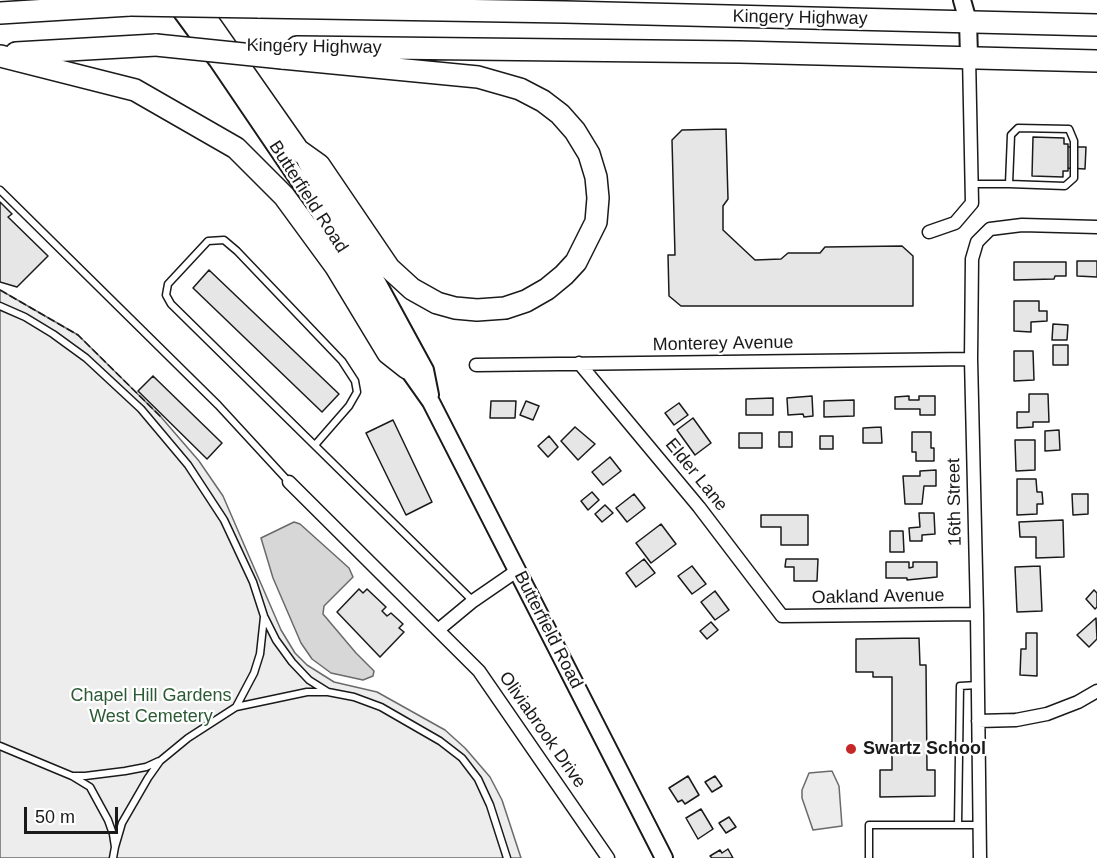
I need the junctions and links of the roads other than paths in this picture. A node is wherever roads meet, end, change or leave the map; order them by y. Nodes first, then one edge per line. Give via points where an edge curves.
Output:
1 (173, 0) edge
2 (193, 0) edge
3 (619, 0) edge
4 (962, 0) edge
5 (974, 0) edge
6 (268, 4) edge
7 (0, 13) edge
8 (831, 19) junction
9 (968, 21) junction
10 (1097, 25) edge
11 (279, 52) junction
12 (0, 55) edge
13 (969, 56) junction
14 (1097, 61) edge
15 (298, 150) junction
16 (971, 184) junction
17 (1010, 184) junction
18 (0, 190) edge
19 (1097, 227) edge
20 (929, 232) dead end
21 (0, 306) edge
22 (971, 359) junction
23 (579, 363) junction
24 (476, 365) dead end
25 (407, 368) junction
26 (431, 402) junction
27 (315, 445) junction
28 (289, 482) joint
29 (518, 570) junction
30 (473, 601) junction
31 (780, 614) joint
32 (977, 614) junction
33 (264, 616) junction
34 (438, 630) junction
35 (978, 685) junction
36 (1097, 691) edge
37 (328, 692) junction
38 (236, 707) junction
39 (978, 721) junction
40 (0, 746) edge
41 (160, 761) junction
42 (72, 776) junction
43 (958, 825) junction
44 (979, 825) junction
45 (115, 847) junction
46 (113, 858) edge
47 (507, 858) edge
48 (608, 858) edge
49 (664, 858) edge
50 (869, 858) edge
51 (980, 858) edge

1 - 25 main road, Butterfield Road via 310,198
2 - 15 highway, Butterfield Road
3 - 8 highway via 669,8
4 - 9 main road
5 - 9 main road
6 - 7 highway, Kingery Highway, bridge via 130,5
6 - 8 highway, Kingery Highway
8 - 9 highway, Kingery Highway
9 - 10 highway, Kingery Highway
9 - 13 main road
11 - 12 highway, bridge via 156,45
11 - 13 highway, Kingery Highway
11 - 15 highway via 478,78 520,89 543,101 575,131 589,154 596,177 596,222 576,262 547,289 505,308 455,309 423,297 400,280 318,165
12 - 25 highway via 135,90 236,148 284,196 331,259 388,353
13 - 14 highway, Kingery Highway
13 - 16 street
15 - 26 main road, Butterfield Road via 358,247 425,370
16 - 17 lane
16 - 20 street via 972,203 955,223
17 - 17 lane via 1011,135 1018,128 1069,129 1074,141 1074,177 1065,186
18 - 28 lane via 218,405
19 - 22 street, 16th Street via 990,228 977,242 972,259
21 - 33 lane via 53,333 100,370 148,417 188,465 224,520
22 - 23 street, Monterey Avenue
22 - 32 street, 16th Street
23 - 24 street, Monterey Avenue
23 - 31 street, Elder Lane via 707,516
25 - 26 main road, Butterfield Road
26 - 29 main road, Butterfield Road
27 - 27 lane via 166,295 168,284 208,241 224,240 237,251 342,361 355,381 357,392 349,406
27 - 30 lane
28 - 34 street, Oliviabrook Drive
29 - 30 street
29 - 49 main road, Butterfield Road
30 - 34 street
31 - 32 street, Oakland Avenue
32 - 35 street, 16th Street
33 - 37 lane via 292,662
33 - 38 lane via 260,654
34 - 48 street, Oliviabrook Drive via 479,671
35 - 39 street, 16th Street
35 - 43 lane via 960,686
36 - 39 street via 1047,714
37 - 38 lane via 307,692
37 - 47 lane via 381,707 462,758 490,805
38 - 41 lane
39 - 44 street, 16th Street
40 - 42 lane
41 - 42 lane via 116,773
41 - 45 lane via 122,823
42 - 45 lane via 90,788 99,802
43 - 44 lane
43 - 50 lane via 870,825
44 - 51 street, 16th Street
45 - 46 lane

